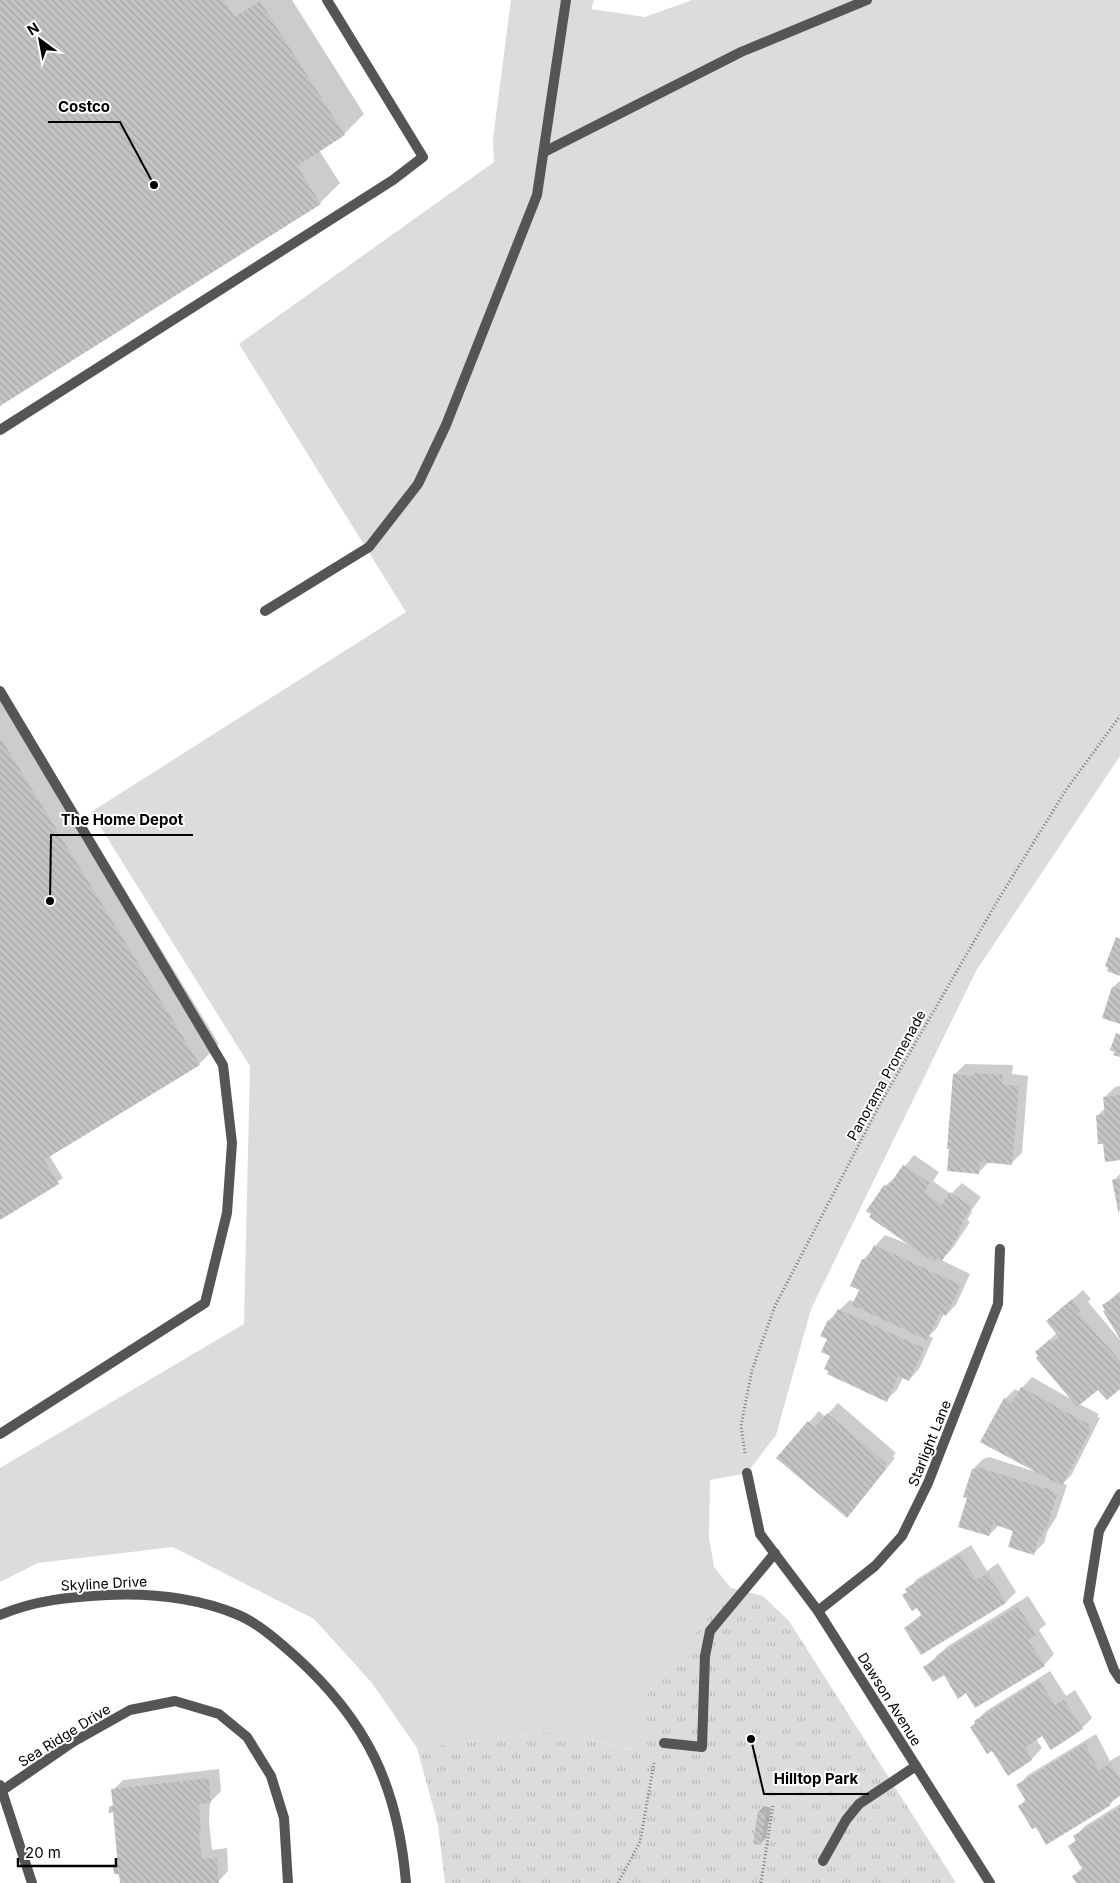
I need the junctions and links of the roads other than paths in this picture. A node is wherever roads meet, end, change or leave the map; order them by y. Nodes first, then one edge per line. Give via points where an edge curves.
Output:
1 (327, 0) edge
2 (566, 0) edge
3 (867, 0) edge
4 (544, 152) junction
5 (0, 430) edge
6 (265, 611) dead end
7 (0, 691) edge
8 (1000, 1249) dead end
9 (0, 1434) edge
10 (747, 1473) road end
11 (1120, 1494) edge
12 (775, 1553) junction
13 (818, 1611) junction
14 (0, 1615) edge
15 (1120, 1679) edge
16 (664, 1743) road end
17 (916, 1766) junction
18 (1, 1787) edge
19 (823, 1861) dead end
20 (32, 1883) edge
21 (288, 1883) edge
22 (406, 1883) edge
23 (990, 1883) edge

1 - 5 street via 423,157 393,180
2 - 4 street
3 - 4 street via 740,52
4 - 6 street via 537,195 446,425 418,484 370,547
7 - 9 street via 223,1065 232,1143 227,1213 205,1303
8 - 13 street, Starlight Lane via 998,1304 928,1483 902,1536 876,1566
10 - 12 street, Dawson Avenue via 760,1534
11 - 15 street via 1099,1530 1088,1601
12 - 13 street, Dawson Avenue
12 - 16 street via 710,1632 705,1656 702,1747
13 - 17 street, Dawson Avenue
14 - 22 street, Skyline Drive via 25,1604 73,1596 142,1593 190,1599 238,1615 280,1643 321,1680 350,1714 378,1761 397,1818
17 - 19 street via 859,1804
17 - 23 street, Dawson Avenue
18 - 20 street
18 - 21 street, Sea Ridge Drive via 130,1710 175,1701 219,1714 247,1737 272,1776 284,1818

